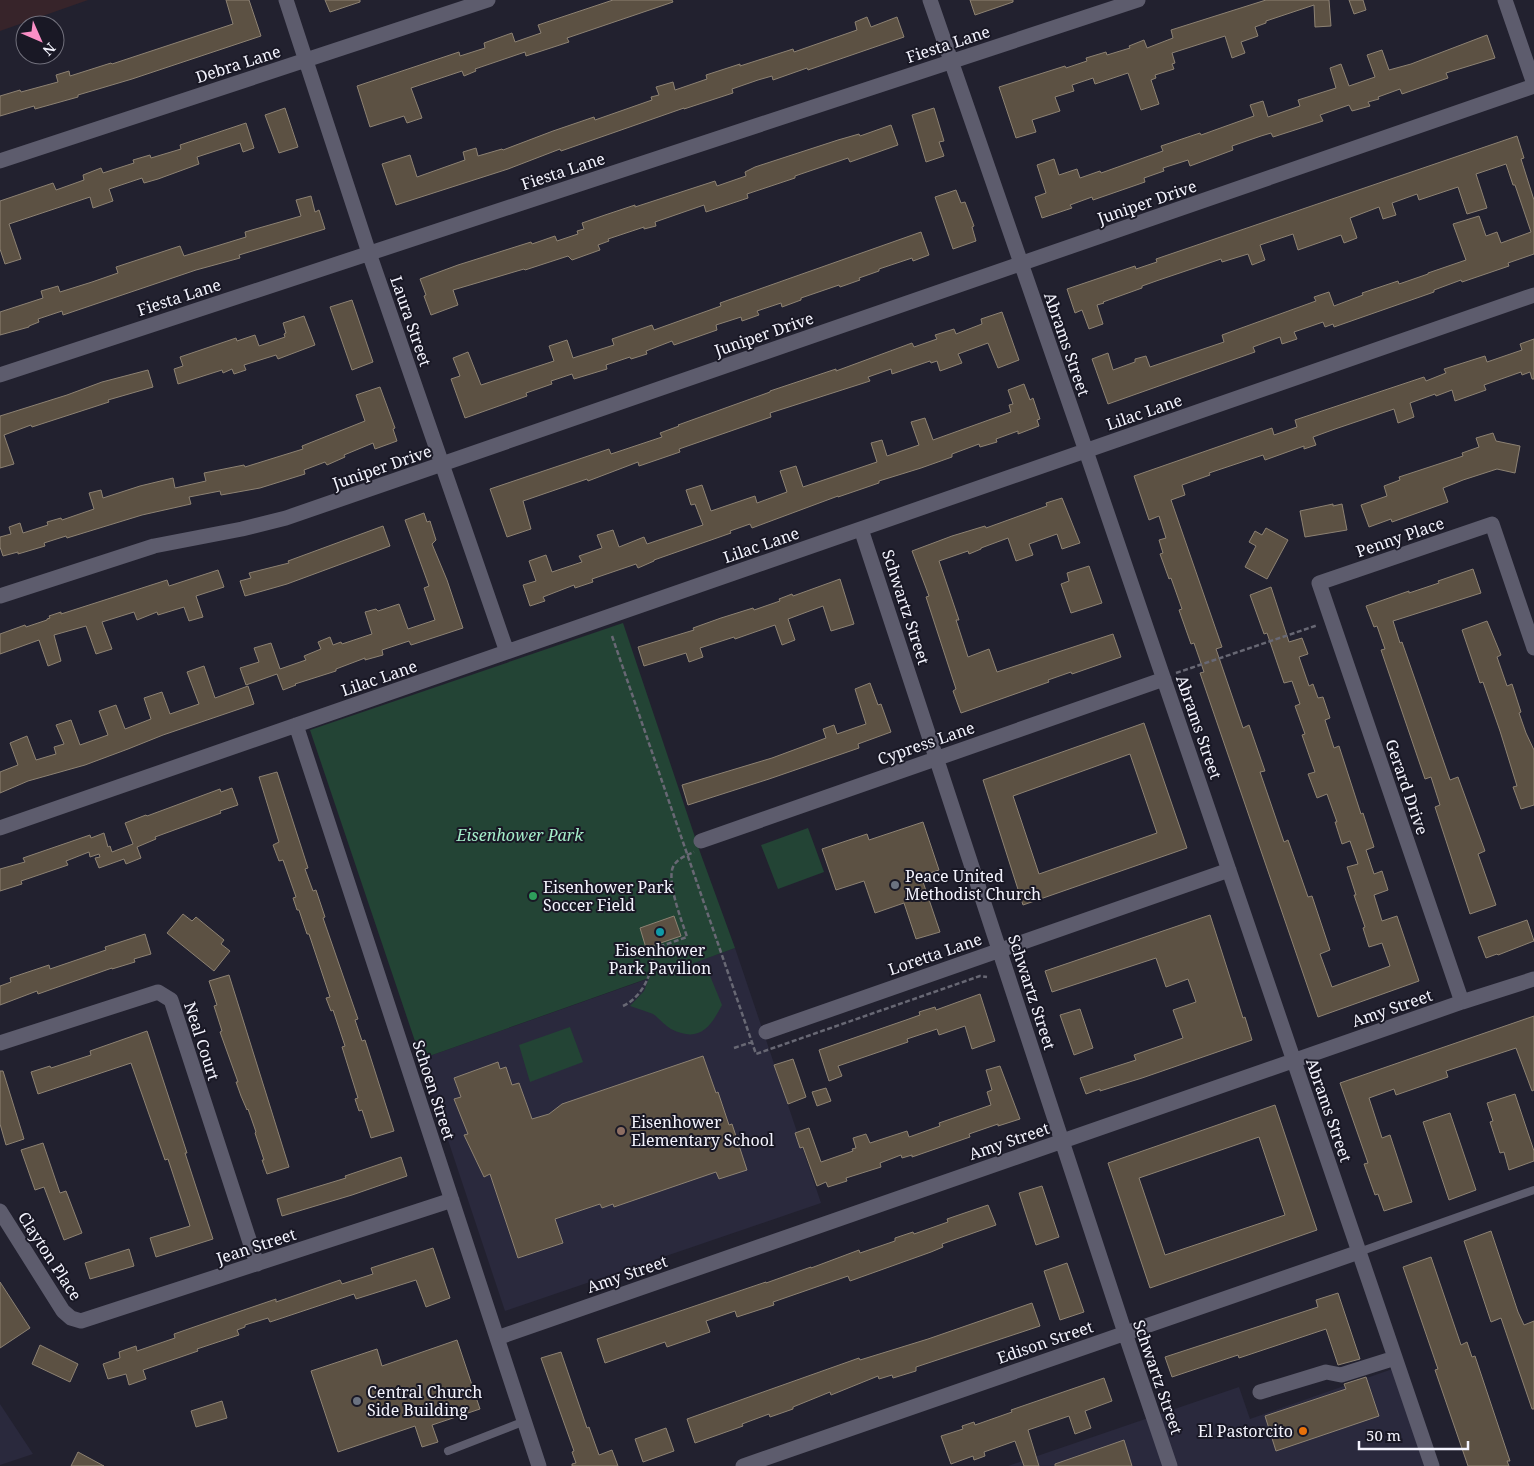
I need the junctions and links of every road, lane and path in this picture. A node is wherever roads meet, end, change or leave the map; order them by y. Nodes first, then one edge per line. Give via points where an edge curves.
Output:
1 (286, 0) edge
2 (488, 0) edge
3 (930, 0) edge
4 (1138, 0) edge
5 (1505, 0) edge
6 (306, 60) junction
7 (952, 61) junction
8 (1534, 85) edge
9 (0, 160) edge
10 (369, 253) junction
11 (1021, 264) junction
12 (1534, 295) edge
13 (0, 375) edge
14 (1086, 451) junction
15 (442, 465) junction
16 (861, 529) junction
17 (1319, 583) joint
18 (0, 596) edge
19 (1332, 620) junction
20 (612, 636) dead end
21 (1534, 648) edge
22 (507, 652) junction
23 (1164, 679) junction
24 (296, 725) junction
25 (936, 758) junction
26 (0, 828) edge
27 (701, 841) joint
28 (688, 855) junction
29 (1229, 870) junction
30 (999, 950) junction
31 (987, 977) dead end
32 (1534, 979) edge
33 (1462, 1002) junction
34 (623, 1006) dead end
35 (766, 1032) dead end
36 (752, 1042) junction
37 (0, 1043) edge
38 (734, 1048) dead end
39 (1294, 1061) junction
40 (1062, 1141) junction
41 (1534, 1190) edge
42 (452, 1200) junction
43 (0, 1211) edge
44 (1359, 1252) junction
45 (258, 1264) junction
46 (71, 1318) joint
47 (1125, 1333) junction
48 (497, 1338) junction
49 (1395, 1358) junction
50 (1260, 1392) dead end
51 (525, 1421) junction
52 (448, 1451) dead end
53 (539, 1466) edge
54 (743, 1466) edge
55 (1170, 1466) edge
56 (1432, 1466) edge

1 - 6 street, Laura Street
2 - 6 street, Debra Lane
3 - 7 street, Abrams Street
4 - 7 street, Fiesta Lane
5 - 8 street
6 - 9 street, Debra Lane
6 - 10 street, Laura Street
7 - 10 street, Fiesta Lane
7 - 11 street, Abrams Street
8 - 11 street, Juniper Drive
10 - 13 street, Fiesta Lane
10 - 15 street, Laura Street
11 - 14 street, Abrams Street
11 - 15 street, Juniper Drive
12 - 14 street, Lilac Lane
14 - 16 street, Lilac Lane
14 - 23 street, Abrams Street
15 - 18 street, Juniper Drive via 286,518 154,546
15 - 22 street, Laura Street
16 - 22 street, Lilac Lane
16 - 25 street, Schwartz Street
17 - 19 street, Gerard Drive
17 - 21 street, Penny Place via 1492,524
19 - 23 path
19 - 33 street, Gerard Drive
20 - 28 path
22 - 24 street, Lilac Lane
23 - 25 street, Cypress Lane
23 - 29 street, Abrams Street
24 - 26 street, Lilac Lane
24 - 42 street, Schoen Street
25 - 27 street, Cypress Lane
25 - 30 street, Schwartz Street
27 - 28 path
28 - 34 path via 679,859 671,873 676,904 687,937 653,949 653,962 642,989
28 - 36 path
29 - 30 street, Loretta Lane
29 - 39 street, Abrams Street
30 - 35 street, Loretta Lane
30 - 40 street, Schwartz Street
31 - 36 path via 980,976 756,1054
32 - 33 street, Amy Street
33 - 39 street, Amy Street
36 - 38 path
37 - 45 street, Neal Court via 158,992 170,1000
39 - 40 street, Amy Street
39 - 44 street, Abrams Street
40 - 47 street, Schwartz Street
40 - 48 street, Amy Street
41 - 44 lane
42 - 45 street, Jean Street
42 - 48 street, Schoen Street
43 - 46 street, Clayton Place via 63,1311
44 - 47 street, Edison Street
44 - 49 street, Abrams Street
45 - 46 street, Jean Street via 86,1320
47 - 54 street, Edison Street
47 - 55 street, Schwartz Street
48 - 51 street, Schoen Street
49 - 50 street via 1341,1375 1326,1372
49 - 56 street, Abrams Street
51 - 52 lane
51 - 53 street, Schoen Street

